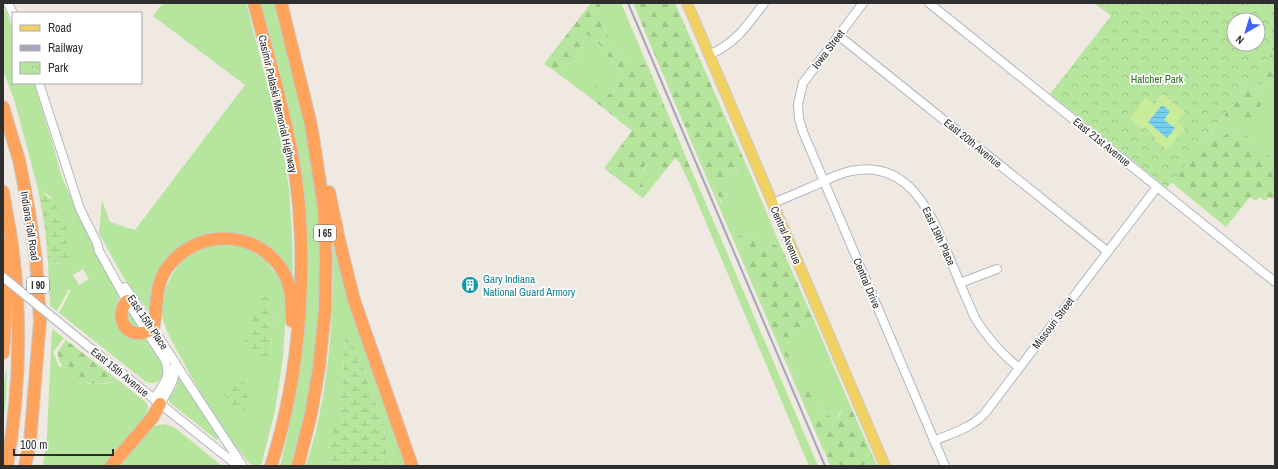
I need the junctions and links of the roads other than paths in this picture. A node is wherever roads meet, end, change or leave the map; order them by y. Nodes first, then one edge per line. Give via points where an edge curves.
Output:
1 (254, 3) edge
2 (281, 3) edge
3 (687, 3) edge
4 (764, 3) edge
5 (863, 3) edge
6 (929, 3) edge
7 (838, 35) junction
8 (710, 55) junction
9 (39, 84) edge
10 (798, 98) joint
11 (3, 108) edge
12 (311, 125) junction
13 (823, 181) junction
14 (1157, 187) junction
15 (3, 192) edge
16 (773, 203) junction
17 (97, 243) junction
18 (3, 245) edge
19 (1107, 251) junction
20 (997, 269) dead end
21 (3, 277) edge
22 (1275, 282) edge
23 (960, 283) junction
24 (127, 301) joint
25 (150, 330) junction
26 (3, 353) edge
27 (174, 362) junction
28 (293, 368) junction
29 (1019, 368) junction
30 (157, 402) junction
31 (934, 441) junction
32 (30, 442) junction
33 (7, 466) edge
34 (25, 466) edge
35 (32, 466) edge
36 (112, 466) edge
37 (238, 466) edge
38 (243, 466) edge
39 (271, 466) edge
40 (298, 466) edge
41 (412, 466) edge
42 (885, 466) edge
43 (945, 466) edge

1 - 28 highway, Casimir Pulaski Memorial Highway / I 65 via 292,156 298,201 301,296
2 - 12 highway, I 65
3 - 8 main road, Central Avenue
4 - 8 street via 736,38
5 - 7 street, Iowa Street
6 - 14 street, East 21st Avenue
7 - 10 street, Iowa Street via 806,79
7 - 19 street, East 20th Avenue
8 - 16 main road, Central Avenue
9 - 17 street, East 15th Place via 80,209
10 - 13 street, Central Drive via 800,126
11 - 32 highway, Indiana Toll Road / I 90 via 18,160 36,260 40,321
12 - 40 highway, I 65 via 324,208 326,310 311,414
12 - 41 highway via 327,179 354,300
13 - 16 street, East 19th Place
13 - 23 street, East 19th Place via 844,173 868,170 886,173 903,182 918,196 931,216
13 - 31 street, Central Drive
14 - 19 street, Missouri Street
14 - 22 street, East 21st Avenue
15 - 33 highway, Indiana Toll Road / I 90 via 13,252 18,311 16,397
16 - 42 main road, Central Avenue
17 - 24 street, East 15th Place
17 - 25 street, East 15th Place via 104,249
18 - 26 highway
19 - 29 street, Missouri Street
20 - 23 street
21 - 30 street, East 15th Avenue, bridge
23 - 29 street, East 19th Place via 983,331
24 - 25 highway via 120,315 124,325 137,333
25 - 27 street, East 15th Place
25 - 28 highway via 156,316 159,285 166,269 176,257 200,242 215,238 231,238 250,243 265,251 276,262 290,286
25 - 30 street, East 15th Place via 168,368
27 - 30 street, East 15th Place via 173,382
27 - 38 street
28 - 39 highway, Casimir Pulaski Memorial Highway / I 65
29 - 31 street, Missouri Street via 979,419
30 - 36 highway via 152,418
30 - 37 street, East 15th Avenue
31 - 43 street, Central Drive
32 - 34 highway, Indiana Toll Road / I 90
32 - 35 highway

